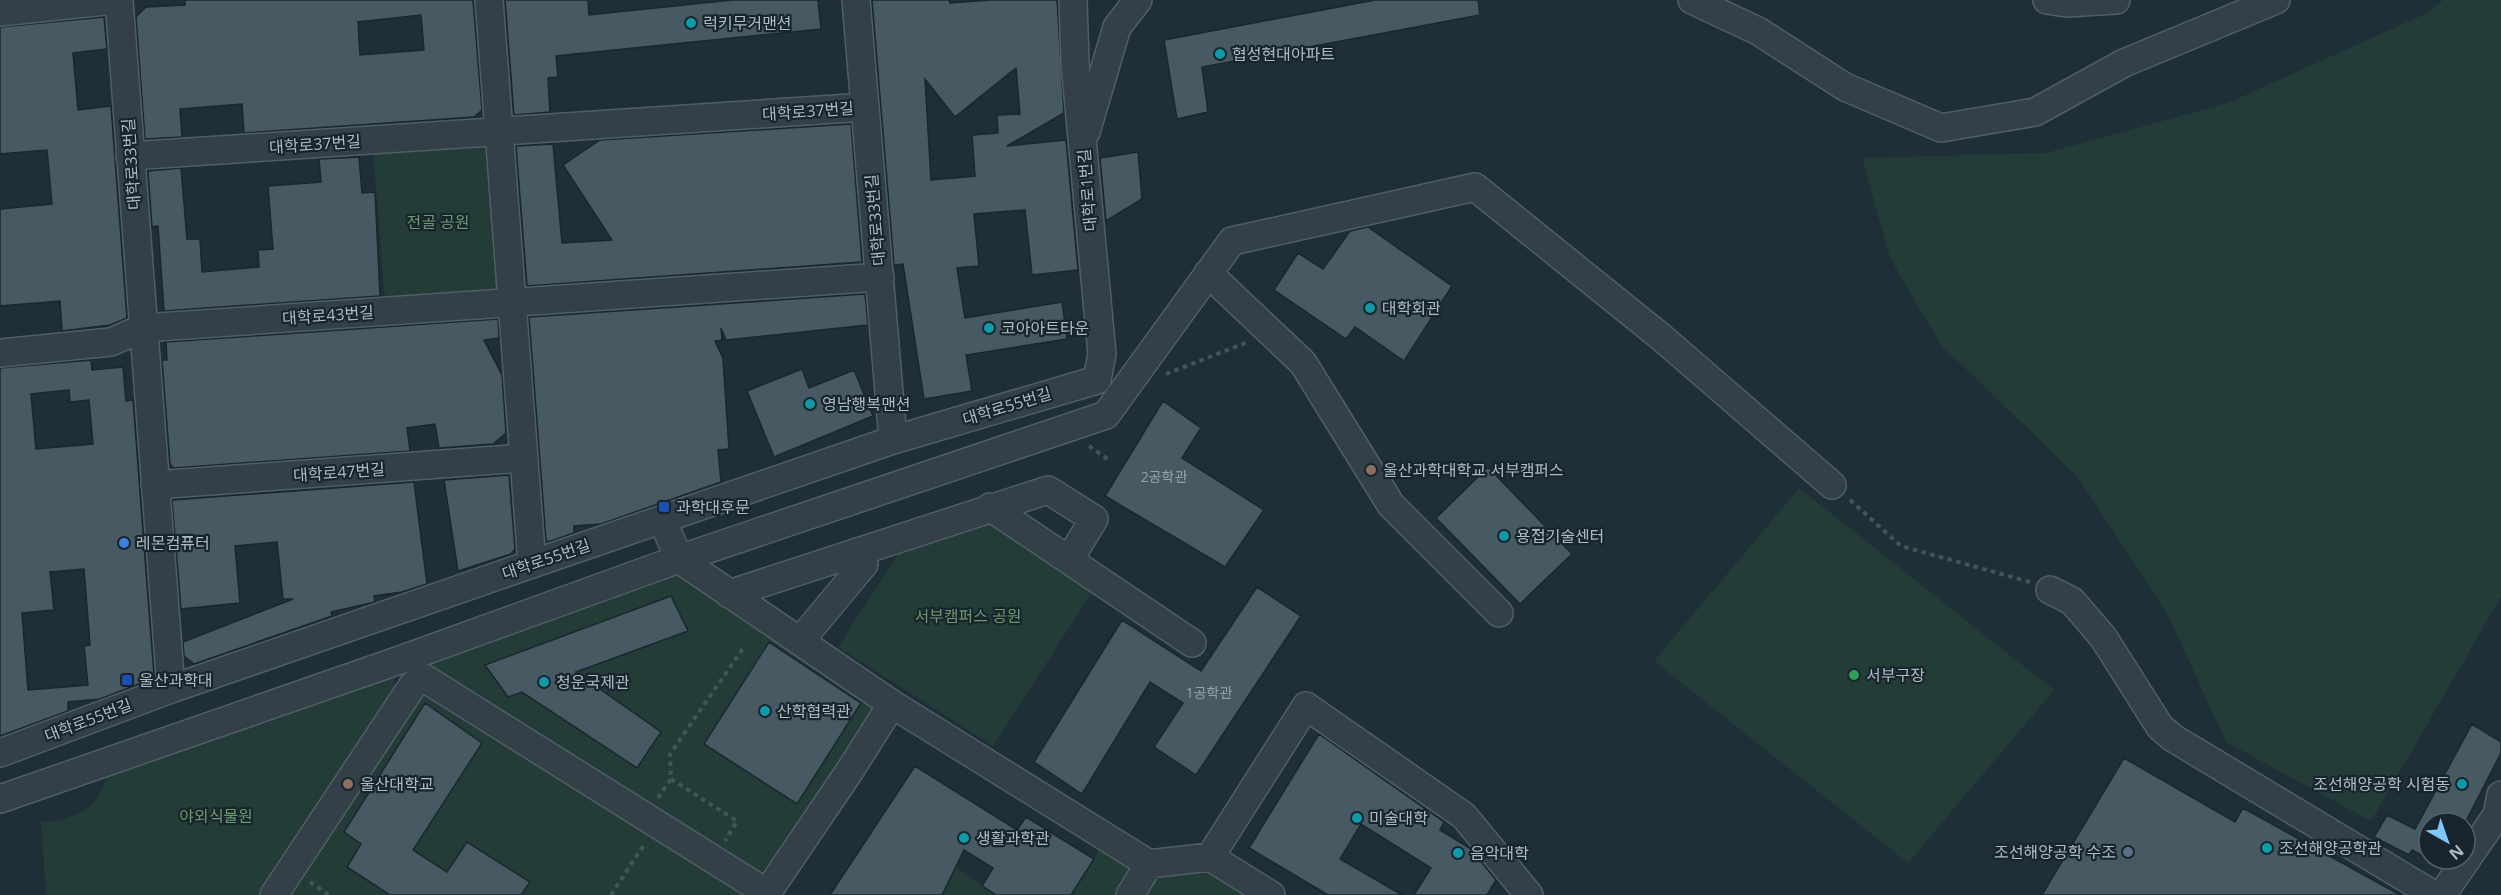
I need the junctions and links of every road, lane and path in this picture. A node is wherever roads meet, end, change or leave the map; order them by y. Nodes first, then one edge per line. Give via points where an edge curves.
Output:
1 (117, 0) edge
2 (489, 0) edge
3 (856, 0) edge
4 (1073, 0) edge
5 (1138, 0) edge
6 (1692, 0) edge
7 (2047, 0) edge
8 (2116, 0) edge
9 (2276, 0) edge
10 (0, 12) edge
11 (866, 107) junction
12 (499, 132) junction
13 (1082, 144) junction
14 (130, 156) junction
15 (1208, 273) junction
16 (880, 277) junction
17 (512, 303) junction
18 (143, 328) junction
19 (1272, 333) junction
20 (0, 352) edge
21 (1097, 380) joint
22 (1123, 391) junction
23 (893, 440) junction
24 (524, 458) junction
25 (155, 485) junction
26 (1832, 485) joint
27 (990, 507) junction
28 (662, 519) junction
29 (857, 552) junction
30 (679, 559) junction
31 (1069, 560) junction
32 (532, 564) junction
33 (2050, 590) joint
34 (729, 594) junction
35 (1499, 613) dead end
36 (800, 641) junction
37 (1192, 643) dead end
38 (744, 647) dead end
39 (397, 661) junction
40 (424, 678) junction
41 (171, 688) junction
42 (892, 704) junction
43 (0, 753) edge
44 (0, 799) edge
45 (2500, 809) edge
46 (737, 821) dead end
47 (646, 842) dead end
48 (1210, 857) junction
49 (1149, 864) junction
50 (304, 878) dead end
51 (767, 894) edge
52 (274, 895) edge
53 (329, 895) edge
54 (611, 895) edge
55 (1130, 895) edge
56 (1271, 895) edge
57 (1529, 895) edge
58 (2434, 895) edge
59 (2442, 895) edge

1 - 10 street, 대학로33번길
1 - 14 street, 대학로33번길
2 - 12 street
3 - 11 street, 대학로33번길
4 - 13 street, 대학로1번길
5 - 13 street via 1118,27
6 - 9 street via 1758,30 1845,87 1941,128 2035,112 2124,63
7 - 8 street
11 - 12 street, 대학로37번길
11 - 16 street, 대학로33번길
12 - 14 street, 대학로37번길
12 - 17 street
13 - 21 street, 대학로1번길 via 1102,354
14 - 18 street, 대학로33번길
15 - 19 street
15 - 22 street
15 - 26 street via 1232,241 1475,187 1661,337
16 - 17 street, 대학로43번길
16 - 23 street, 대학로33번길
17 - 18 street, 대학로43번길
17 - 24 street
18 - 20 street, 대학로43번길 via 111,342
18 - 25 street
19 - 22 path
19 - 35 street via 1303,363 1391,505
21 - 23 street, 대학로55번길
22 - 30 street via 1106,415
23 - 28 street, 대학로55번길
24 - 25 street, 대학로47번길
24 - 32 street
25 - 41 street
26 - 33 path via 1901,546
27 - 29 street
27 - 31 street
27 - 31 street via 1048,490 1094,519
28 - 30 street
28 - 32 street, 대학로55번길
29 - 34 street
29 - 36 street via 864,564
30 - 34 street
30 - 39 street
31 - 37 street
32 - 41 street, 대학로55번길
33 - 58 street via 2072,601 2103,637 2160,727 2173,738
34 - 36 street
36 - 42 street
38 - 46 path via 670,754 671,779
39 - 40 street
39 - 44 street
40 - 51 street
40 - 52 street via 413,685
41 - 43 street, 대학로55번길
42 - 49 street
42 - 51 street
45 - 59 street
47 - 54 path
48 - 49 street
48 - 56 street
48 - 57 street via 1306,706 1464,816
49 - 55 street
50 - 53 path

